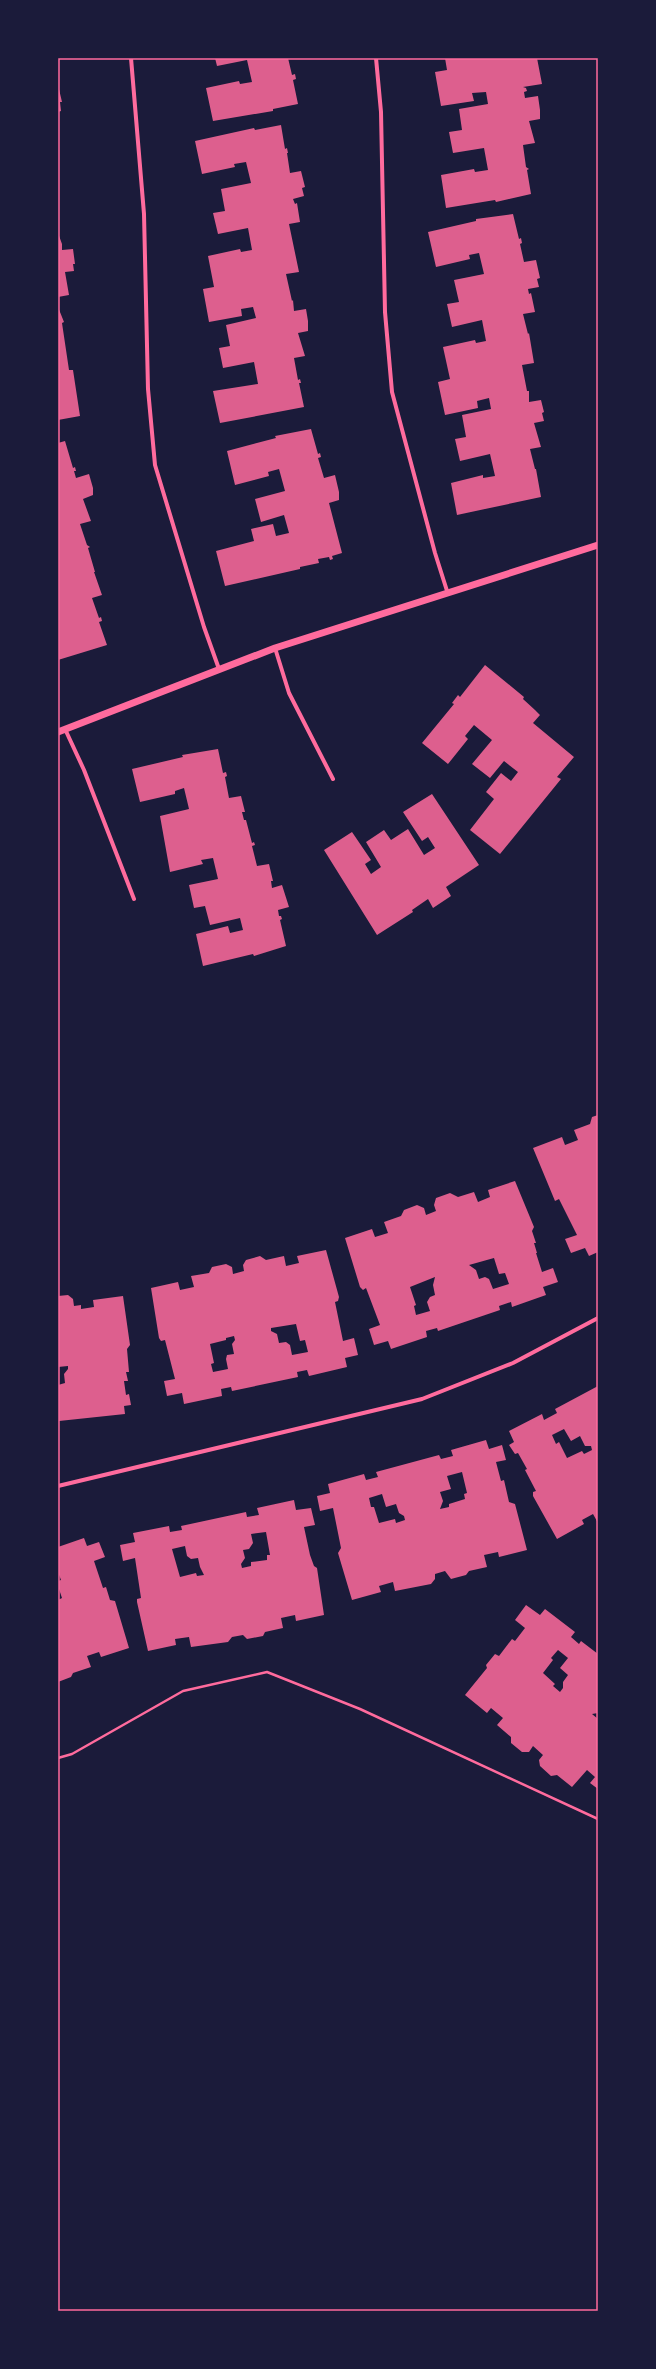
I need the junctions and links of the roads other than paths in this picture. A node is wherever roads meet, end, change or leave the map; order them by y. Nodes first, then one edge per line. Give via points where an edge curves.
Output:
1 (131, 58) edge
2 (376, 58) edge
3 (598, 545) edge
4 (449, 594) junction
5 (275, 648) junction
6 (219, 669) junction
7 (61, 731) edge
8 (333, 779) dead end
9 (134, 899) dead end
10 (598, 1318) edge
11 (58, 1486) edge

1 - 6 street via 144,214 148,389 155,465
2 - 4 street via 381,112 385,312 392,392 435,553
3 - 4 street
4 - 5 street
5 - 6 street
5 - 8 street via 289,693
6 - 7 street
7 - 9 street via 84,770
10 - 11 street via 513,1363 422,1399

